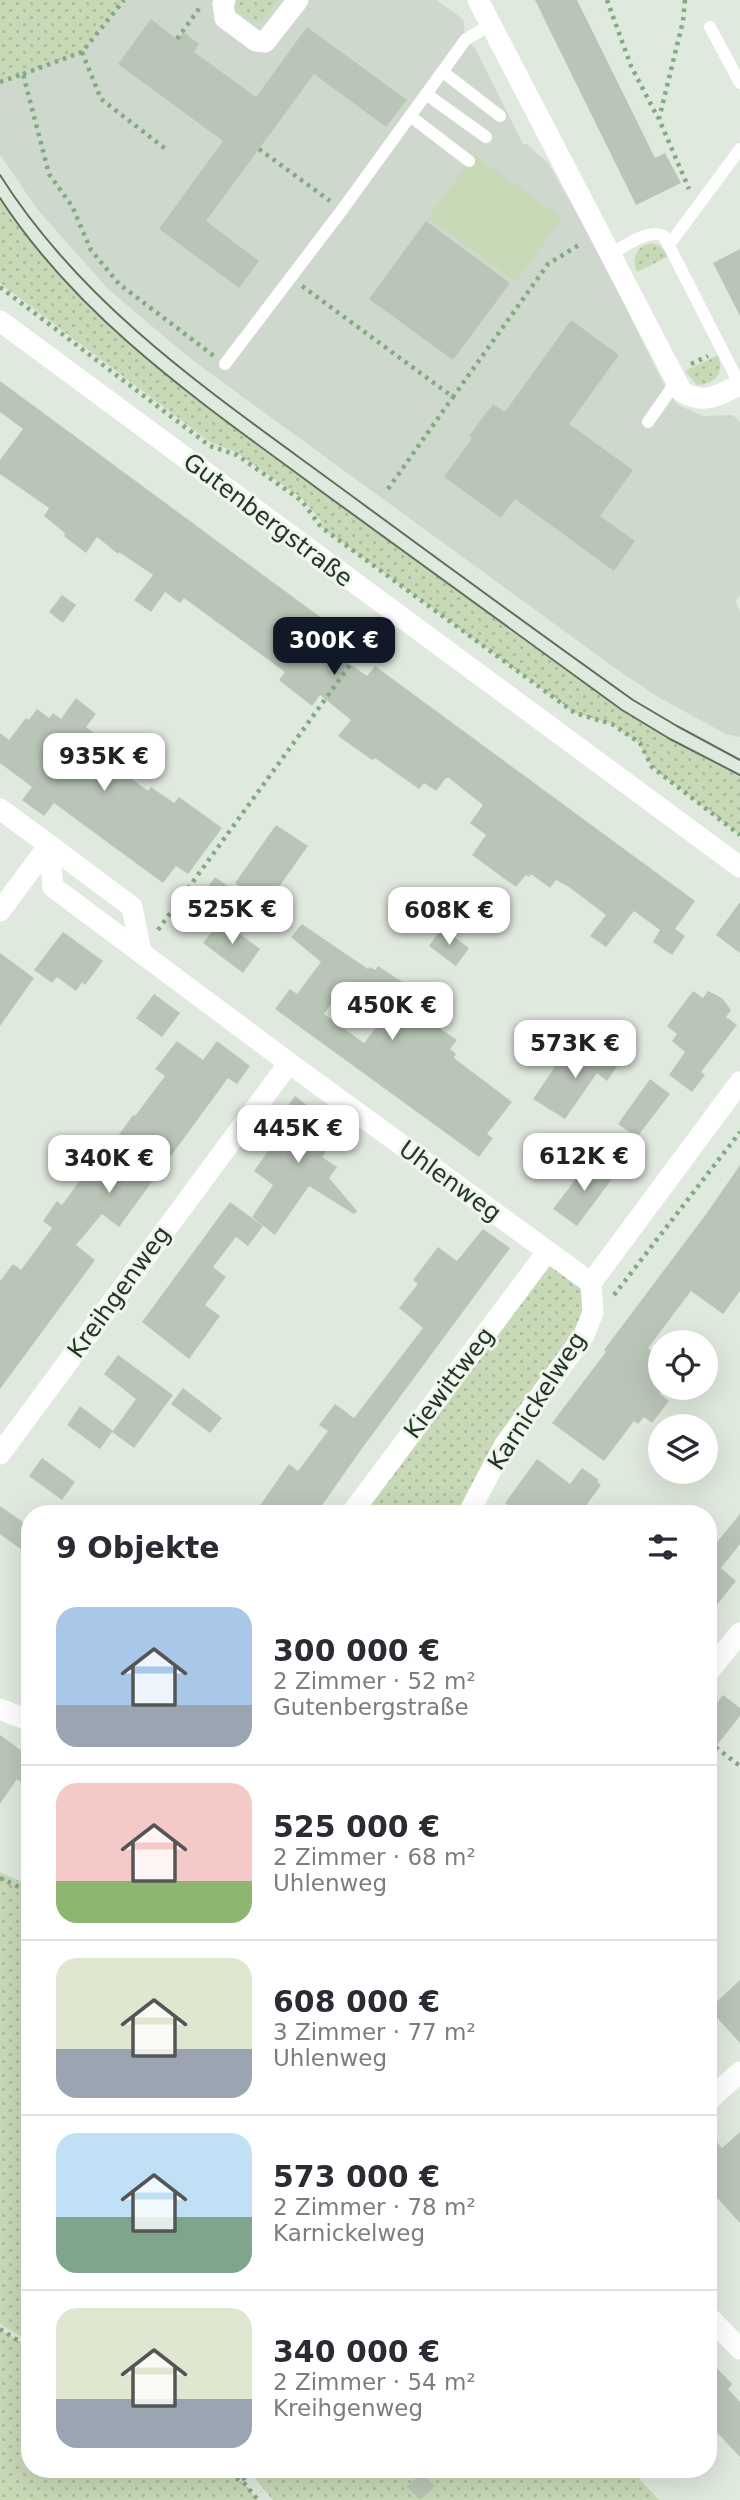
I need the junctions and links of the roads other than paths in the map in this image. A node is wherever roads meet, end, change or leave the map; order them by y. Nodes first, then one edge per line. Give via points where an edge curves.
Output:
1 (225, 0) edge
2 (298, 0) edge
3 (478, 0) edge
4 (491, 25) junction
5 (710, 27) dead end
6 (443, 72) junction
7 (740, 83) edge
8 (426, 94) junction
9 (410, 116) junction
10 (500, 116) dead end
11 (486, 137) dead end
12 (740, 149) edge
13 (469, 161) dead end
14 (669, 245) junction
15 (611, 253) junction
16 (0, 321) edge
17 (225, 364) road end
18 (674, 378) junction
19 (740, 385) edge
20 (648, 422) dead end
21 (0, 809) edge
22 (49, 845) junction
23 (740, 867) edge
24 (0, 911) edge
25 (141, 953) junction
26 (289, 1063) junction
27 (740, 1082) edge
28 (547, 1252) junction
29 (591, 1283) junction
30 (0, 1454) edge
31 (360, 1505) edge
32 (473, 1505) edge
33 (740, 1633) edge
34 (717, 1661) edge
35 (0, 1709) edge
36 (21, 1717) edge
37 (740, 2072) edge
38 (717, 2093) edge
39 (717, 2326) edge
40 (740, 2350) edge

1 - 2 street via 225,18 256,41 265,42
3 - 4 street
4 - 6 lane via 466,39
4 - 15 street
5 - 7 lane
6 - 8 lane
6 - 10 lane
8 - 9 lane
8 - 11 lane
9 - 13 lane
9 - 17 lane
12 - 14 lane
14 - 15 lane via 664,236 649,234
14 - 19 lane
15 - 18 street
16 - 23 street, Gutenbergstraße
18 - 19 street via 682,392 694,399 709,399
18 - 20 lane
21 - 22 street
22 - 24 street
22 - 25 street via 132,907
22 - 25 street, Uhlenweg via 53,887
25 - 26 street, Uhlenweg
26 - 28 street, Uhlenweg
26 - 30 street, Kreihgenweg
27 - 29 street
28 - 29 street, Uhlenweg
28 - 31 street, Kiewittweg
29 - 32 street, Karnickelweg via 593,1312 583,1335 504,1446
33 - 34 street
35 - 36 street
37 - 38 street
39 - 40 street

